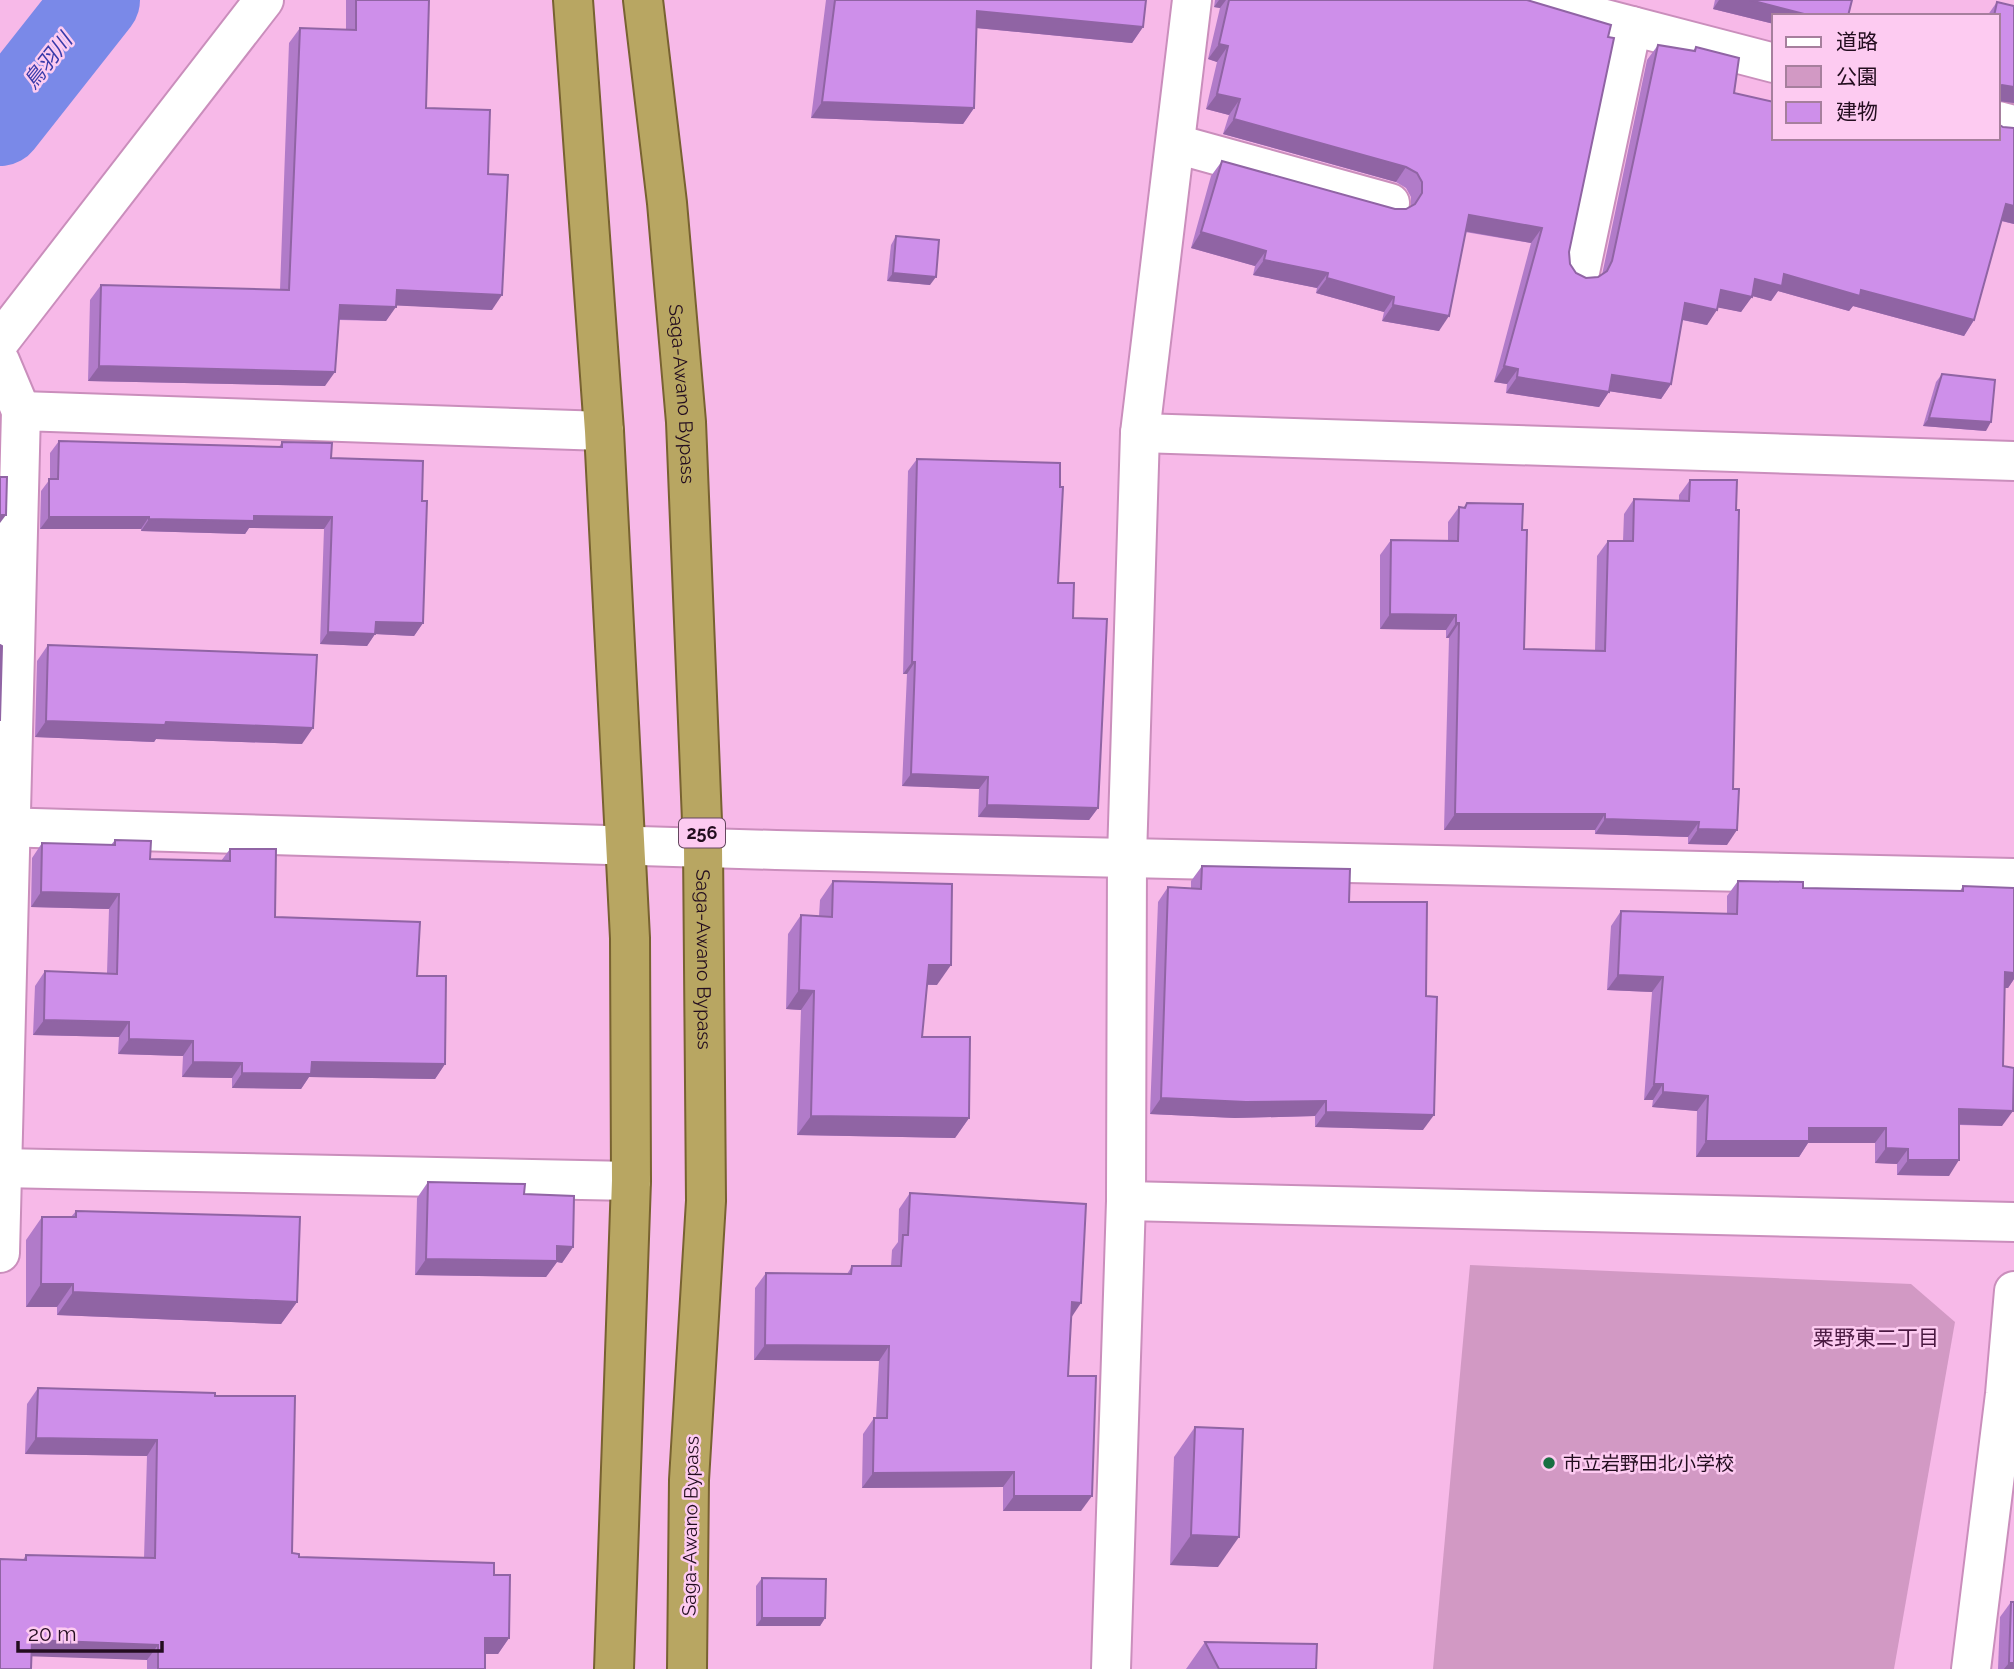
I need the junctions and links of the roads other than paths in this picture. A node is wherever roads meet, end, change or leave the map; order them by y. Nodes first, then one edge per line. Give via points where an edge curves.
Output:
1 (264, 0) edge
2 (573, 0) edge
3 (643, 0) edge
4 (1192, 0) edge
5 (1532, 0) edge
6 (1632, 26) junction
7 (1772, 62) edge
8 (1176, 144) junction
9 (1390, 203) dead end
10 (1580, 272) edge
11 (0, 341) edge
12 (0, 361) edge
13 (20, 411) junction
14 (604, 431) junction
15 (1140, 433) junction
16 (2014, 461) edge
17 (5, 827) edge
18 (625, 844) junction
19 (703, 846) junction
20 (1127, 857) junction
21 (2014, 878) edge
22 (1, 1168) edge
23 (631, 1181) junction
24 (1126, 1201) junction
25 (2014, 1222) edge
26 (0, 1253) edge
27 (2014, 1291) edge
28 (2010, 1394) edge
29 (614, 1669) edge
30 (687, 1669) edge
31 (1111, 1669) edge
32 (1971, 1669) edge

1 - 11 street
2 - 14 highway
3 - 19 highway, Saga-Awano Bypass / 256 via 686,422
4 - 8 street
5 - 6 street
6 - 7 street
6 - 10 street
8 - 9 street
8 - 15 street
12 - 13 street
13 - 14 street
13 - 17 street
14 - 18 highway
15 - 16 street
15 - 20 street
17 - 18 street
17 - 22 street
18 - 19 street
18 - 23 highway via 631,938
19 - 20 street
19 - 30 highway, Saga-Awano Bypass / 256 via 706,1201 689,1480
20 - 21 street
20 - 24 street
22 - 23 street
22 - 26 street
23 - 29 highway
24 - 25 street
24 - 31 street
27 - 28 street
28 - 32 street

